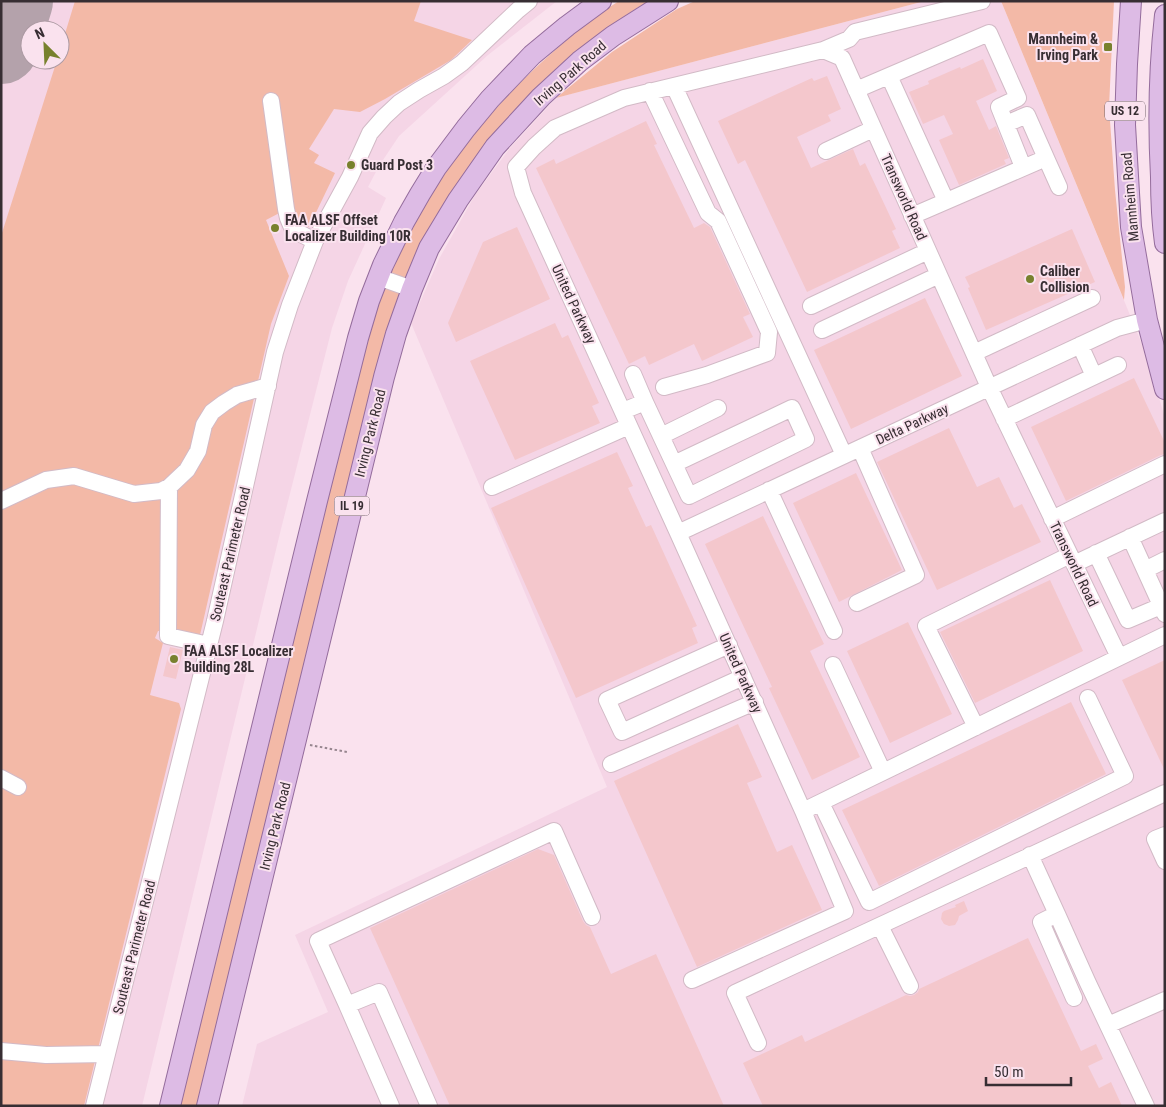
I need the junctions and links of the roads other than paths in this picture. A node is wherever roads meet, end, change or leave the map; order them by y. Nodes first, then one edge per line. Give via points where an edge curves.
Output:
1 (529, 1) edge
2 (601, 1) edge
3 (668, 1) edge
4 (982, 1) edge
5 (1131, 1) edge
6 (1165, 15) edge
7 (823, 50) junction
8 (888, 76) junction
9 (674, 86) junction
10 (856, 90) junction
11 (650, 92) junction
12 (271, 101) dead end
13 (1006, 124) junction
14 (874, 129) junction
15 (826, 151) dead end
16 (1046, 158) junction
17 (1023, 167) junction
18 (1059, 187) dead end
19 (946, 201) junction
20 (912, 216) junction
21 (1164, 228) edge
22 (315, 241) junction
23 (928, 251) junction
24 (939, 276) junction
25 (378, 277) junction
26 (412, 290) junction
27 (1092, 298) dead end
28 (811, 306) dead end
29 (1147, 320) junction
30 (822, 330) dead end
31 (1080, 345) junction
32 (974, 353) junction
33 (1118, 365) dead end
34 (632, 374) dead end
35 (1094, 376) junction
36 (268, 386) junction
37 (664, 387) dead end
38 (989, 387) junction
39 (1165, 389) edge
40 (646, 402) junction
41 (718, 408) dead end
42 (626, 419) junction
43 (1004, 419) junction
44 (661, 436) junction
45 (860, 448) junction
46 (844, 455) junction
47 (674, 464) junction
48 (1165, 464) edge
49 (492, 486) dead end
50 (169, 487) junction
51 (769, 490) junction
52 (1, 501) edge
53 (1052, 518) junction
54 (1165, 521) edge
55 (678, 533) junction
56 (1130, 538) junction
57 (1096, 553) junction
58 (1072, 559) junction
59 (1165, 560) edge
60 (1145, 570) junction
61 (857, 603) dead end
62 (1163, 610) edge
63 (834, 631) dead end
64 (1165, 635) edge
65 (210, 644) junction
66 (728, 645) junction
67 (1119, 657) junction
68 (833, 665) dead end
69 (743, 677) junction
70 (1088, 698) dead end
71 (755, 702) junction
72 (976, 727) junction
73 (611, 764) dead end
74 (883, 772) junction
75 (1, 778) edge
76 (18, 787) dead end
77 (1165, 793) edge
78 (821, 802) junction
79 (803, 811) junction
80 (1165, 835) edge
81 (1030, 855) junction
82 (1165, 861) edge
83 (1057, 914) junction
84 (592, 916) dead end
85 (880, 926) junction
86 (692, 980) dead end
87 (910, 986) dead end
88 (1074, 998) dead end
89 (1165, 1000) edge
90 (348, 1005) junction
91 (1108, 1025) junction
92 (758, 1043) dead end
93 (1, 1051) edge
94 (107, 1054) junction
95 (94, 1106) edge
96 (170, 1106) edge
97 (207, 1106) edge
98 (391, 1106) edge
99 (429, 1106) edge
100 (1146, 1106) edge

1 - 22 street, Souteast Parimeter Road via 462,63 399,103 384,117 370,133
2 - 25 main road, IL 19 via 532,55 466,128 420,194
3 - 26 main road, Irving Park Road / IL 19 via 580,61 516,123 458,200 429,248
4 - 7 street via 855,32 849,39
5 - 29 main road, Mannheim Road / US 12 via 1126,162 1131,227
6 - 21 main road, US 12 via 1160,58 1159,130
7 - 9 street
7 - 10 street, Transworld Road via 842,58
8 - 10 street
8 - 13 street via 989,33 1018,98 999,107
8 - 19 street
9 - 11 street
9 - 46 street
10 - 14 street, Transworld Road
11 - 37 street via 708,213 718,221 770,332 767,353
11 - 42 street, United Parkway via 624,98 555,128 516,168 523,193
12 - 22 street via 288,218 294,230
13 - 16 street via 1027,115
13 - 17 street
14 - 15 street
14 - 20 street, Transworld Road
16 - 17 street
16 - 18 street
17 - 19 street
19 - 20 street
20 - 23 street, Transworld Road
22 - 36 street, Souteast Parimeter Road via 290,304
23 - 24 street, Transworld Road
23 - 28 street
24 - 30 street
24 - 32 street, Transworld Road
25 - 26 street
25 - 96 main road, IL 19 via 358,338 314,511
26 - 97 main road, Irving Park Road / IL 19 via 384,377
27 - 32 street
29 - 31 street, Delta Parkway via 1117,328
29 - 39 main road, Mannheim Road / US 12
31 - 35 street
31 - 38 street, Delta Parkway
32 - 38 street, Transworld Road
33 - 35 street
34 - 40 street
35 - 43 street
36 - 50 street via 237,395 212,412 204,425 198,451 186,470
36 - 65 street, Souteast Parimeter Road
38 - 43 street, Transworld Road
38 - 45 street, Delta Parkway
40 - 42 street
40 - 44 street
41 - 44 street
42 - 49 street
42 - 55 street, United Parkway
43 - 53 street, Transworld Road
44 - 47 street
45 - 46 street, Delta Parkway
45 - 61 street via 916,575
46 - 51 street, Delta Parkway
47 - 47 street via 689,496 806,440 792,408
48 - 53 street
50 - 52 street via 134,494 74,476 46,480
50 - 65 street via 168,636
51 - 55 street, Delta Parkway
51 - 63 street
53 - 58 street, Transworld Road
54 - 56 street
55 - 66 street, United Parkway
56 - 57 street
56 - 60 street
57 - 58 street
57 - 62 street via 1128,620
58 - 67 street, Transworld Road
58 - 72 street via 926,626
59 - 60 street
60 - 62 street
64 - 67 street
65 - 94 street, Souteast Parimeter Road
66 - 69 street, United Parkway
66 - 69 street via 607,700 622,732
67 - 72 street
68 - 74 street
69 - 71 street, United Parkway
70 - 78 street via 1125,776 869,902
71 - 73 street
71 - 79 street, United Parkway
72 - 74 street
74 - 78 street
75 - 76 street
77 - 81 street
78 - 79 street
79 - 86 street, United Parkway via 845,911
80 - 82 street via 1155,839
81 - 83 street
81 - 85 street
83 - 88 street via 1041,922
83 - 91 street
84 - 90 street via 554,831 318,941
85 - 87 street
85 - 92 street via 735,993
89 - 91 street
90 - 98 street
90 - 99 street via 379,992
91 - 100 street
93 - 94 street via 46,1055
94 - 95 street, Souteast Parimeter Road

